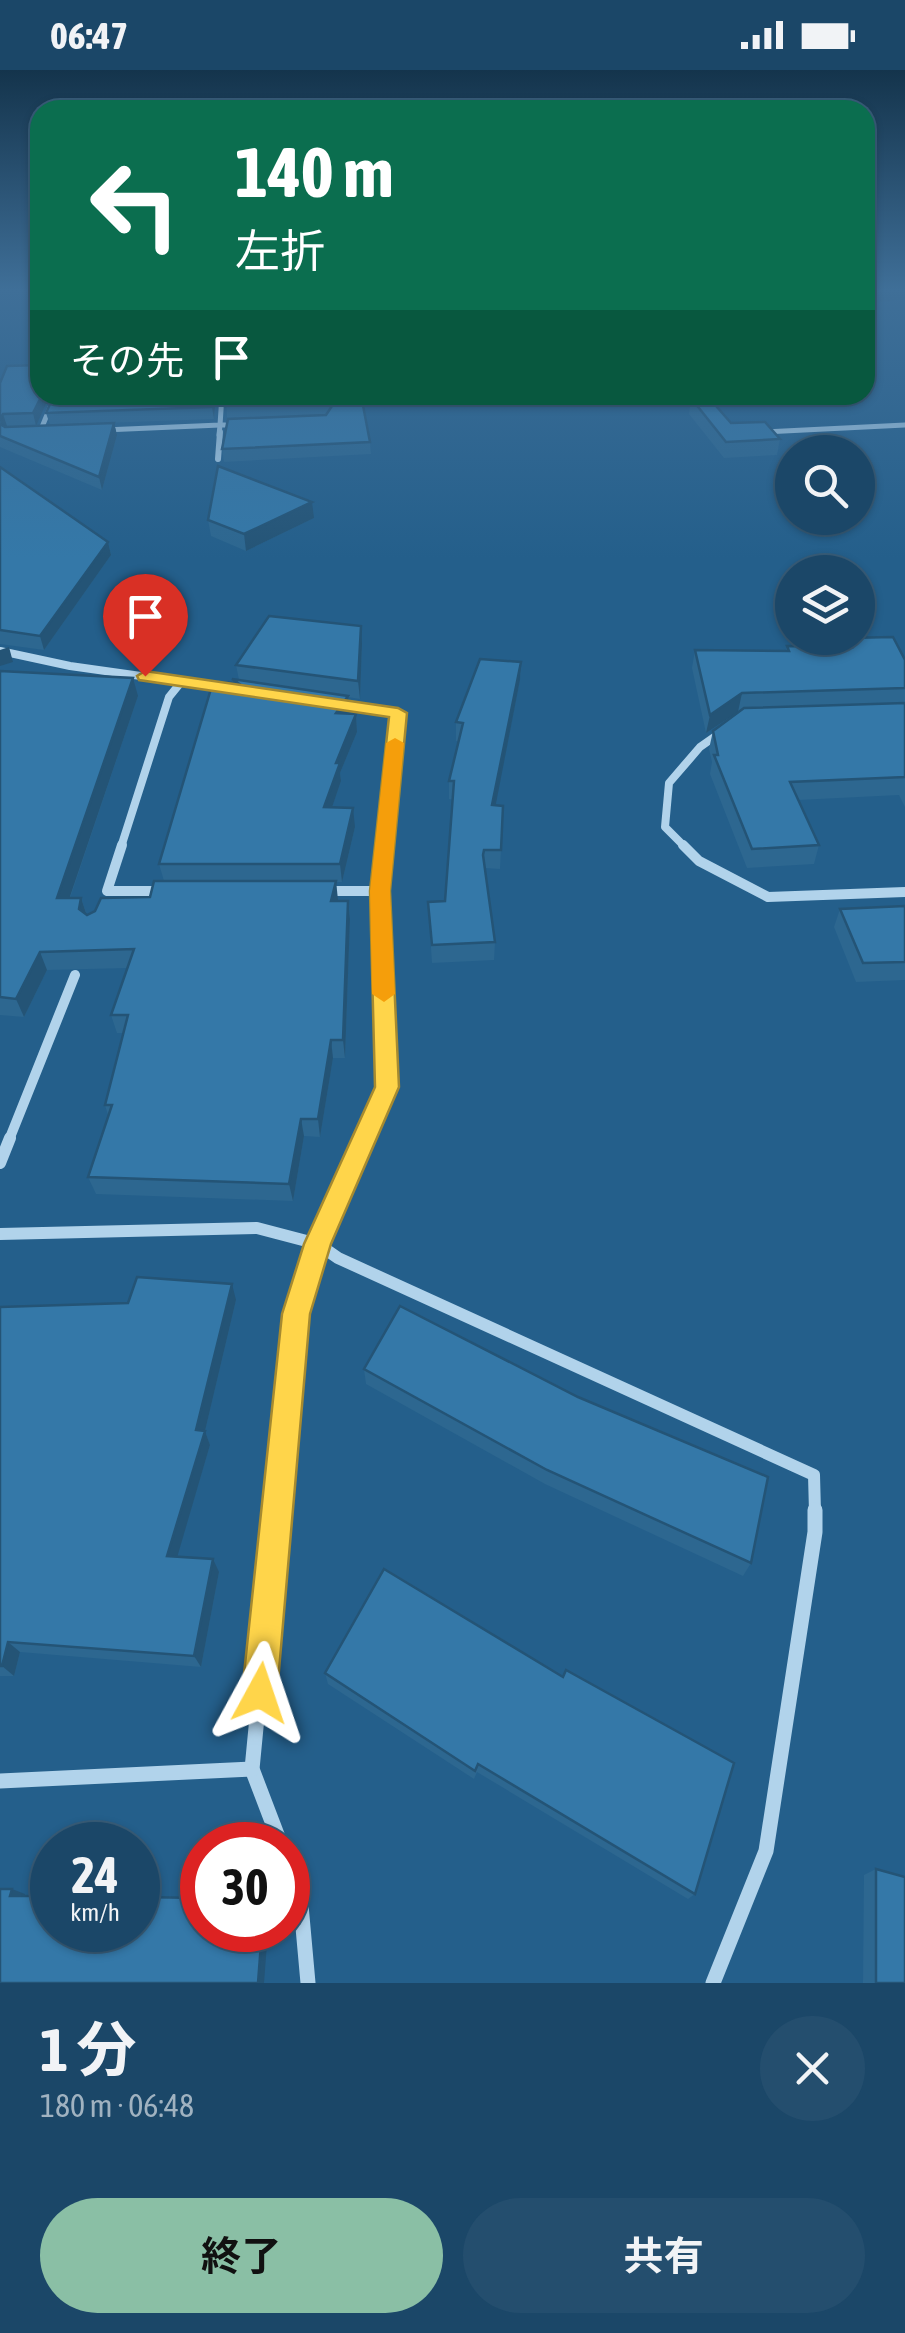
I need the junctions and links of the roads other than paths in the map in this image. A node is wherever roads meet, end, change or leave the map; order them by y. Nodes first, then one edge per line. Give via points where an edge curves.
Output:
1 (51, 405) edge
2 (221, 405) edge
3 (238, 424) edge
4 (220, 425) junction
5 (905, 425) edge
6 (100, 430) edge
7 (60, 431) edge
8 (40, 432) junction
9 (758, 432) edge
10 (24, 433) edge
11 (218, 459) edge
12 (0, 651) edge
13 (182, 682) junction
14 (241, 690) edge
15 (320, 702) edge
16 (725, 729) edge
17 (108, 891) junction
18 (185, 891) edge
19 (322, 891) edge
20 (380, 891) junction
21 (905, 892) edge
22 (100, 908) edge
23 (75, 975) edge
24 (0, 1162) edge
25 (0, 1234) edge
26 (318, 1244) junction
27 (252, 1768) junction
28 (0, 1781) edge
29 (272, 1822) edge
30 (305, 1952) edge
31 (308, 1983) edge
32 (713, 1983) edge

1 - 8 street
2 - 4 street
3 - 4 street
4 - 6 street
4 - 11 street
5 - 9 street
7 - 8 street
8 - 10 street
12 - 13 street
13 - 14 street
13 - 17 street via 169,697
15 - 20 street via 398,713
16 - 21 street via 669,783 665,826 699,860 768,897
17 - 18 street
17 - 22 street
19 - 20 street
20 - 26 street via 387,1087
23 - 24 street
25 - 26 street via 257,1228
26 - 27 street via 296,1314
26 - 32 street via 814,1474 815,1532 766,1851
27 - 28 street
27 - 29 street
30 - 31 street

